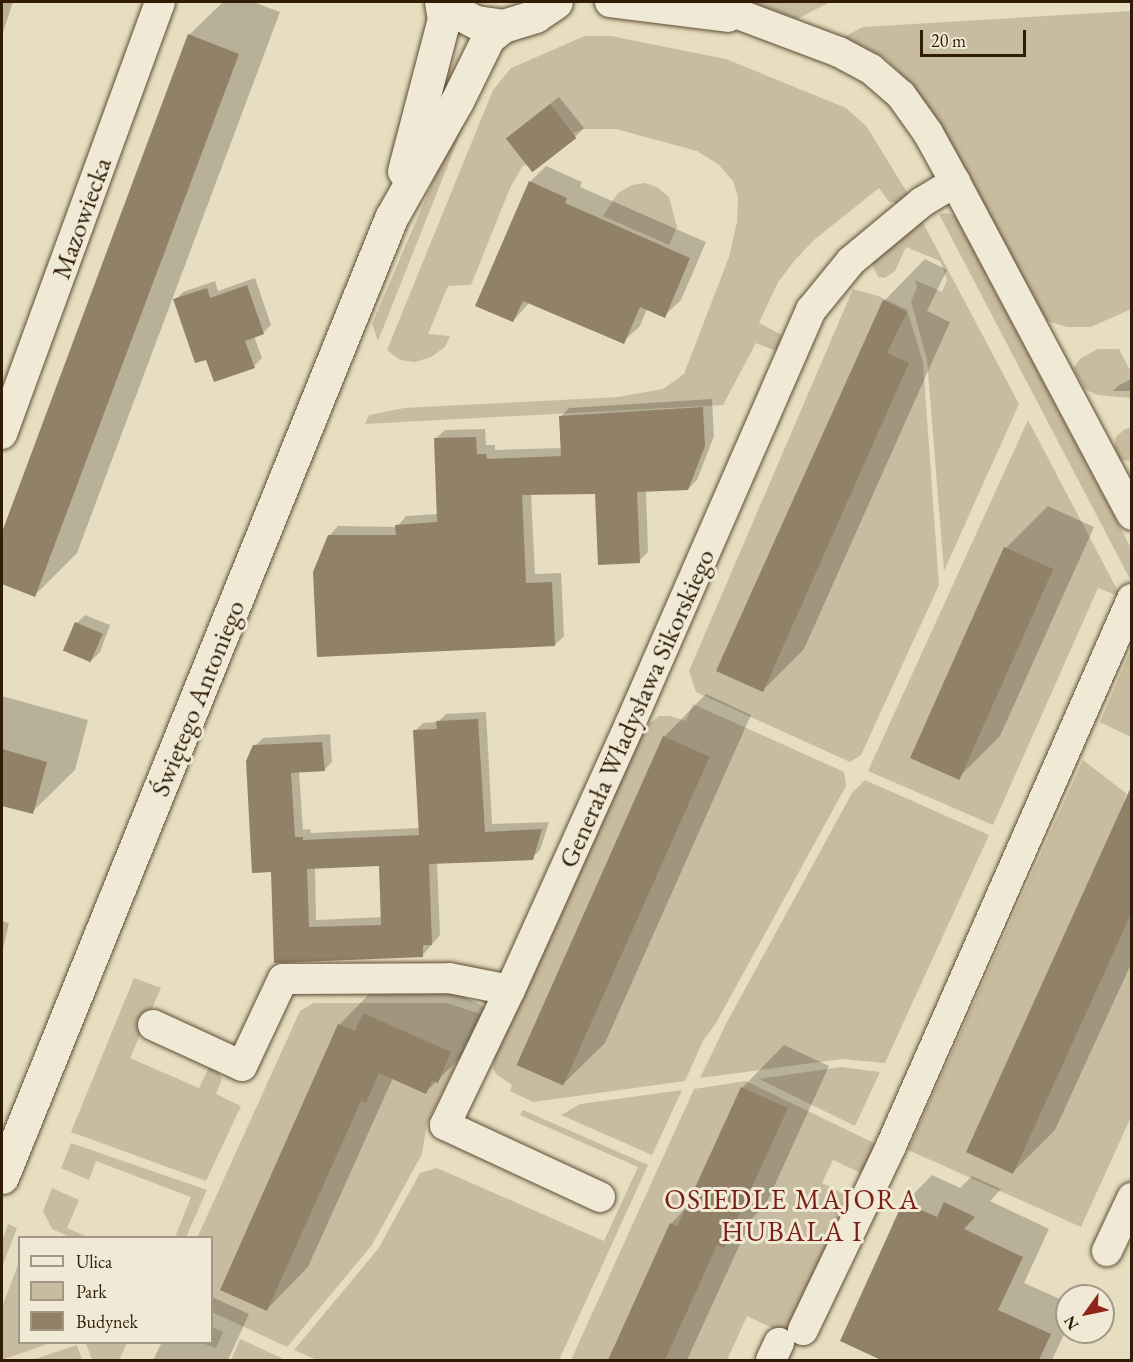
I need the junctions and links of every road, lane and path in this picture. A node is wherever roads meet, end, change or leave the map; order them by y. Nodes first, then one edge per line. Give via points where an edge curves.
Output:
1 (160, 2) edge
2 (441, 2) edge
3 (446, 2) edge
4 (556, 2) edge
5 (610, 2) edge
6 (706, 2) edge
7 (749, 20) junction
8 (503, 26) junction
9 (955, 182) junction
10 (391, 218) junction
11 (2, 434) edge
12 (1131, 515) edge
13 (1131, 599) edge
14 (510, 990) junction
15 (153, 1025) dead end
16 (3, 1170) edge
17 (600, 1197) dead end
18 (1131, 1198) edge
19 (1107, 1251) dead end
20 (784, 1344) edge

1 - 11 street, Mazowiecka
2 - 10 street, Świętego Antoniego via 444,19
3 - 8 street via 476,22
4 - 8 street via 536,16
5 - 7 street
6 - 7 street
7 - 9 street via 839,52 871,69 901,95
8 - 10 street, Świętego Antoniego via 488,38
9 - 12 street
9 - 14 street, Generała Władysława Sikorskiego via 922,202 850,261 811,310
10 - 16 street, Świętego Antoniego
13 - 20 street via 891,1146
14 - 15 street via 449,978 283,979 242,1066
14 - 17 street, Generała Władysława Sikorskiego via 445,1125
18 - 19 street

